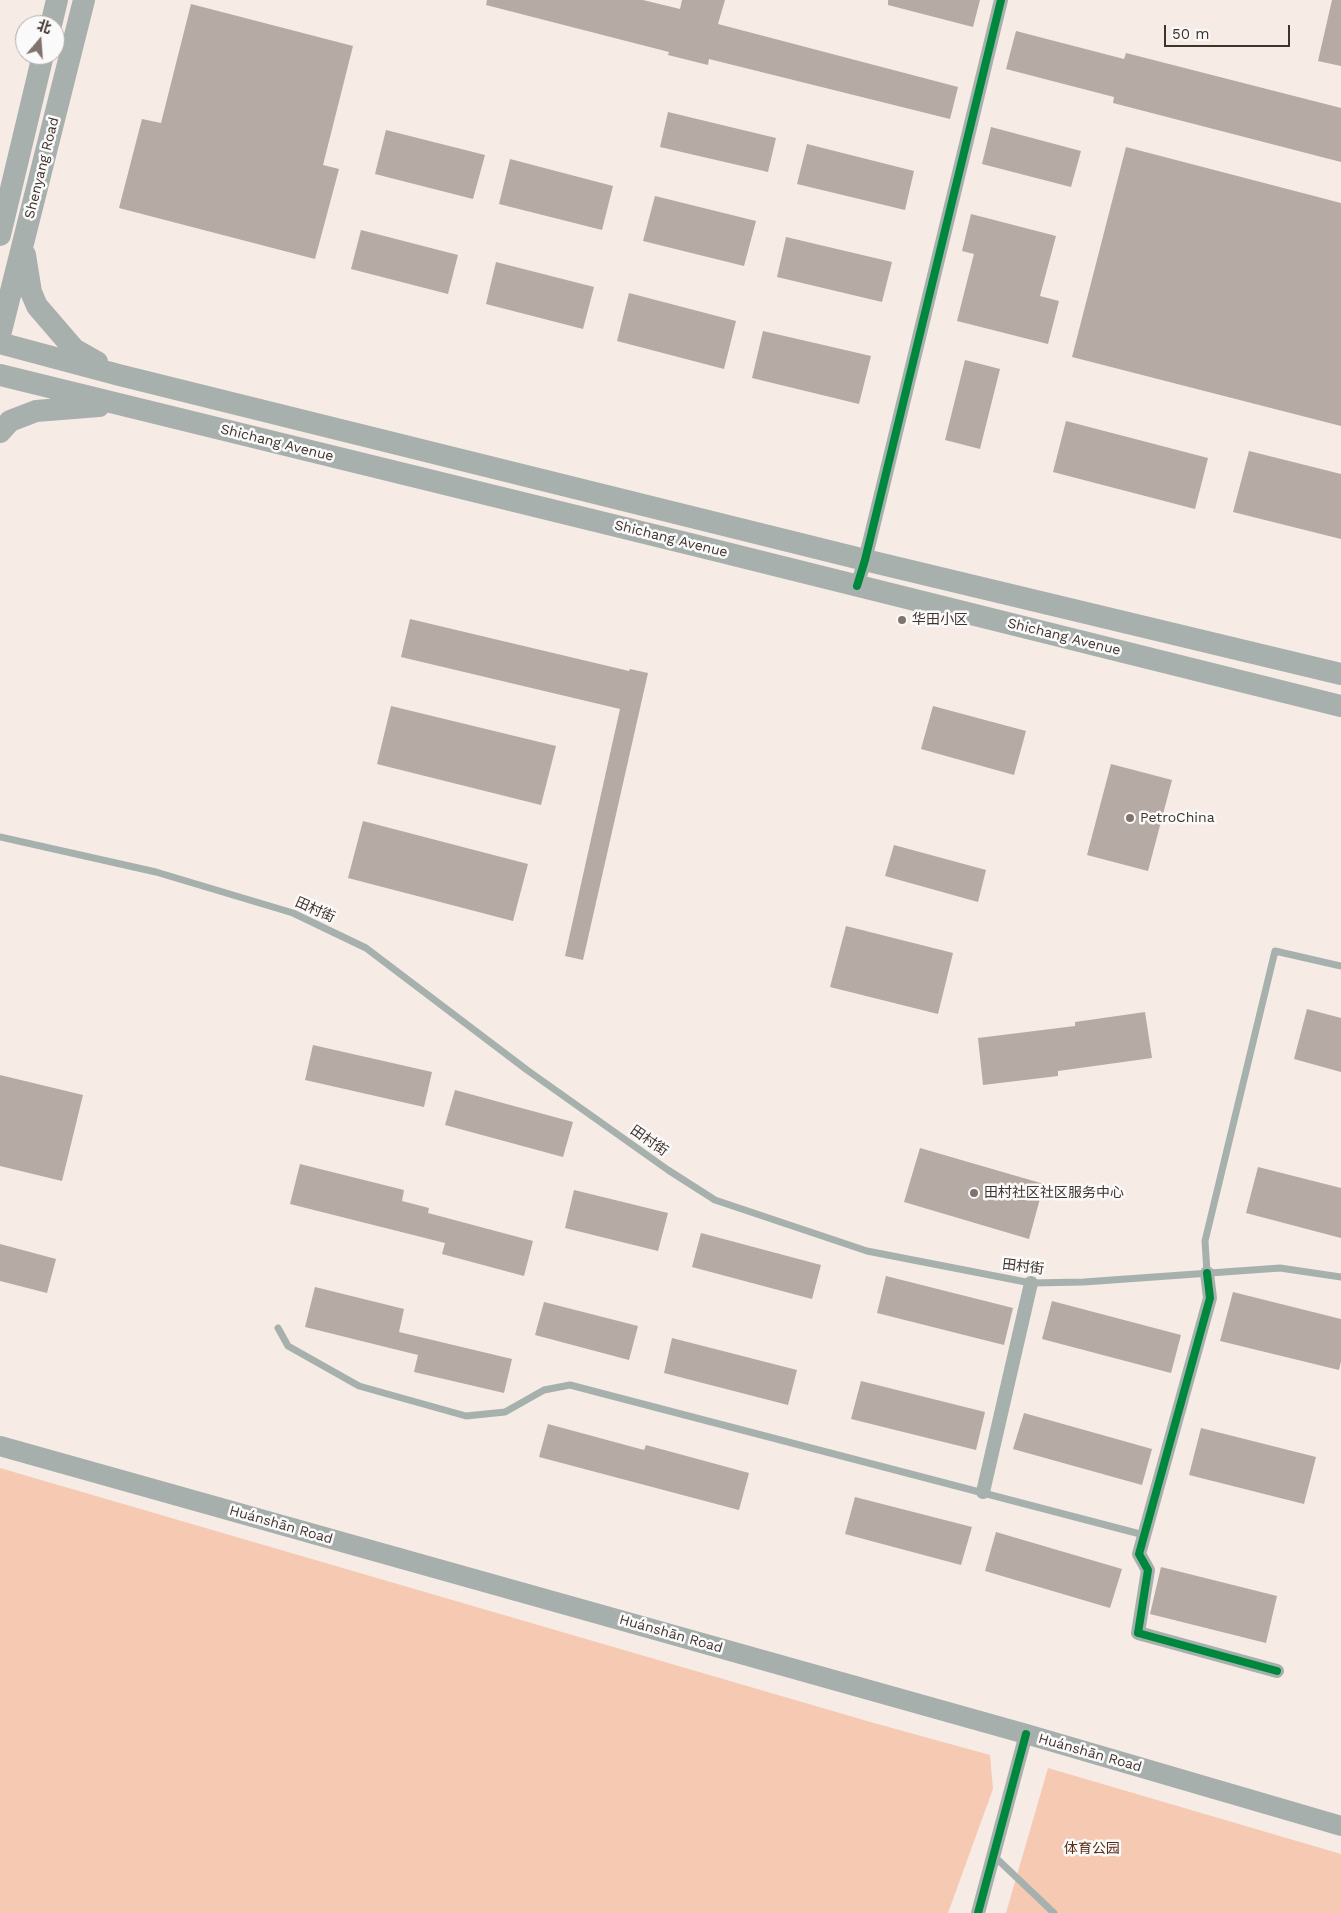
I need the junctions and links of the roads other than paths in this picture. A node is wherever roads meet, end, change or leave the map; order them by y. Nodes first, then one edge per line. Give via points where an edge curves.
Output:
1 (57, 0) edge
2 (84, 0) edge
3 (1001, 0) edge
4 (53, 15) edge
5 (41, 65) edge
6 (1, 228) edge
7 (23, 246) junction
8 (0, 336) edge
9 (0, 344) edge
10 (0, 375) edge
11 (119, 375) junction
12 (118, 404) junction
13 (0, 432) edge
14 (865, 560) junction
15 (857, 586) junction
16 (1341, 674) edge
17 (1341, 706) edge
18 (0, 838) edge
19 (1341, 966) edge
20 (1207, 1273) junction
21 (1341, 1277) edge
22 (1031, 1283) junction
23 (278, 1328) dead end
24 (0, 1446) edge
25 (983, 1492) junction
26 (1144, 1535) junction
27 (1277, 1671) dead end
28 (1026, 1734) junction
29 (1341, 1826) edge
30 (994, 1855) junction
31 (978, 1913) edge
32 (1054, 1913) edge

1 - 4 main road
2 - 7 main road, Shenyang Road
3 - 14 street
5 - 6 main road, Shenyang Road
7 - 8 main road, Shenyang Road
7 - 11 main road via 31,292 37,306 74,349
9 - 11 main road, Shichang Avenue
10 - 12 main road, Shichang Avenue
11 - 14 main road, Shichang Avenue
12 - 13 main road via 36,411 10,421
12 - 15 main road, Shichang Avenue
14 - 15 street
14 - 16 main road, Shichang Avenue
15 - 17 main road, Shichang Avenue
18 - 22 lane, 田村街 via 156,872 293,913 366,948 527,1070 716,1200 867,1251
19 - 20 lane via 1275,951 1205,1241
20 - 21 lane, 田村街 via 1280,1268
20 - 22 lane, 田村街
20 - 26 street via 1210,1298
22 - 25 street
23 - 25 lane via 288,1346 359,1386 466,1416 504,1412 544,1390 570,1386
24 - 28 main road, Huánshān Road
25 - 26 lane
26 - 27 street via 1139,1554 1148,1570 1138,1633
28 - 29 main road, Huánshān Road
28 - 30 street
30 - 31 street
30 - 32 lane

